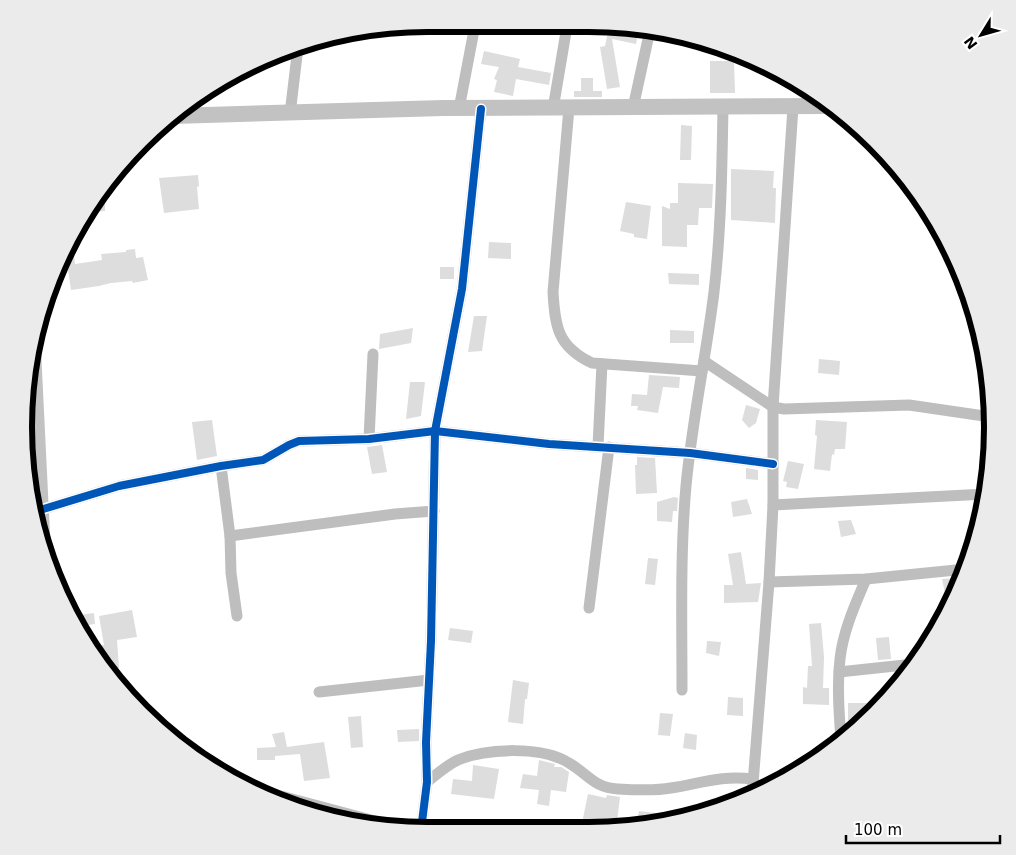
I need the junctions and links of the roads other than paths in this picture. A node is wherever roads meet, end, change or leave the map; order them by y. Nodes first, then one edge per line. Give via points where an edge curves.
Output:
1 (473, 32) edge
2 (566, 32) edge
3 (648, 37) edge
4 (297, 55) edge
5 (818, 106) edge
6 (723, 107) junction
7 (793, 107) junction
8 (553, 108) junction
9 (569, 108) junction
10 (632, 108) junction
11 (459, 109) junction
12 (481, 109) junction
13 (290, 114) junction
14 (185, 116) edge
15 (373, 354) dead end
16 (602, 364) junction
17 (703, 366) junction
18 (773, 407) junction
19 (33, 412) edge
20 (984, 416) edge
21 (436, 431) junction
22 (369, 438) junction
23 (603, 447) junction
24 (690, 454) junction
25 (773, 464) junction
26 (221, 466) junction
27 (978, 494) edge
28 (39, 500) edge
29 (772, 505) junction
30 (41, 510) edge
31 (434, 511) junction
32 (230, 536) junction
33 (957, 570) edge
34 (866, 579) junction
35 (769, 582) junction
36 (589, 608) dead end
37 (237, 616) dead end
38 (904, 665) edge
39 (839, 672) junction
40 (429, 680) junction
41 (682, 690) dead end
42 (319, 692) dead end
43 (840, 731) edge
44 (754, 778) junction
45 (427, 782) junction
46 (753, 786) edge
47 (423, 822) edge

1 - 11 street
2 - 8 street
3 - 10 street
4 - 13 street
5 - 7 main road
6 - 7 main road
6 - 10 main road
6 - 17 street via 719,235
7 - 18 street
8 - 9 main road
8 - 12 main road
9 - 10 main road
9 - 16 street via 555,255 554,316 564,344 582,359
11 - 12 main road
11 - 13 main road
12 - 21 street via 462,289
13 - 14 main road
15 - 22 street
16 - 17 street
16 - 23 street
17 - 18 street
17 - 24 street
18 - 20 street via 909,405
18 - 25 street
19 - 28 main road
21 - 22 street
21 - 23 street
21 - 31 street
22 - 26 street via 299,441 264,460
23 - 24 street
23 - 36 street
24 - 25 street
24 - 41 street via 683,533
25 - 29 street
26 - 30 street via 119,486
26 - 32 street
27 - 29 street
29 - 35 street
31 - 32 street
31 - 40 street
32 - 37 street
33 - 34 street
34 - 35 street
34 - 39 street via 846,631
35 - 44 street
38 - 39 street
39 - 43 street
40 - 42 street
40 - 45 street
44 - 45 street via 715,778 669,789 606,788 560,758 528,752 496,752 456,761
44 - 46 street
45 - 47 street

